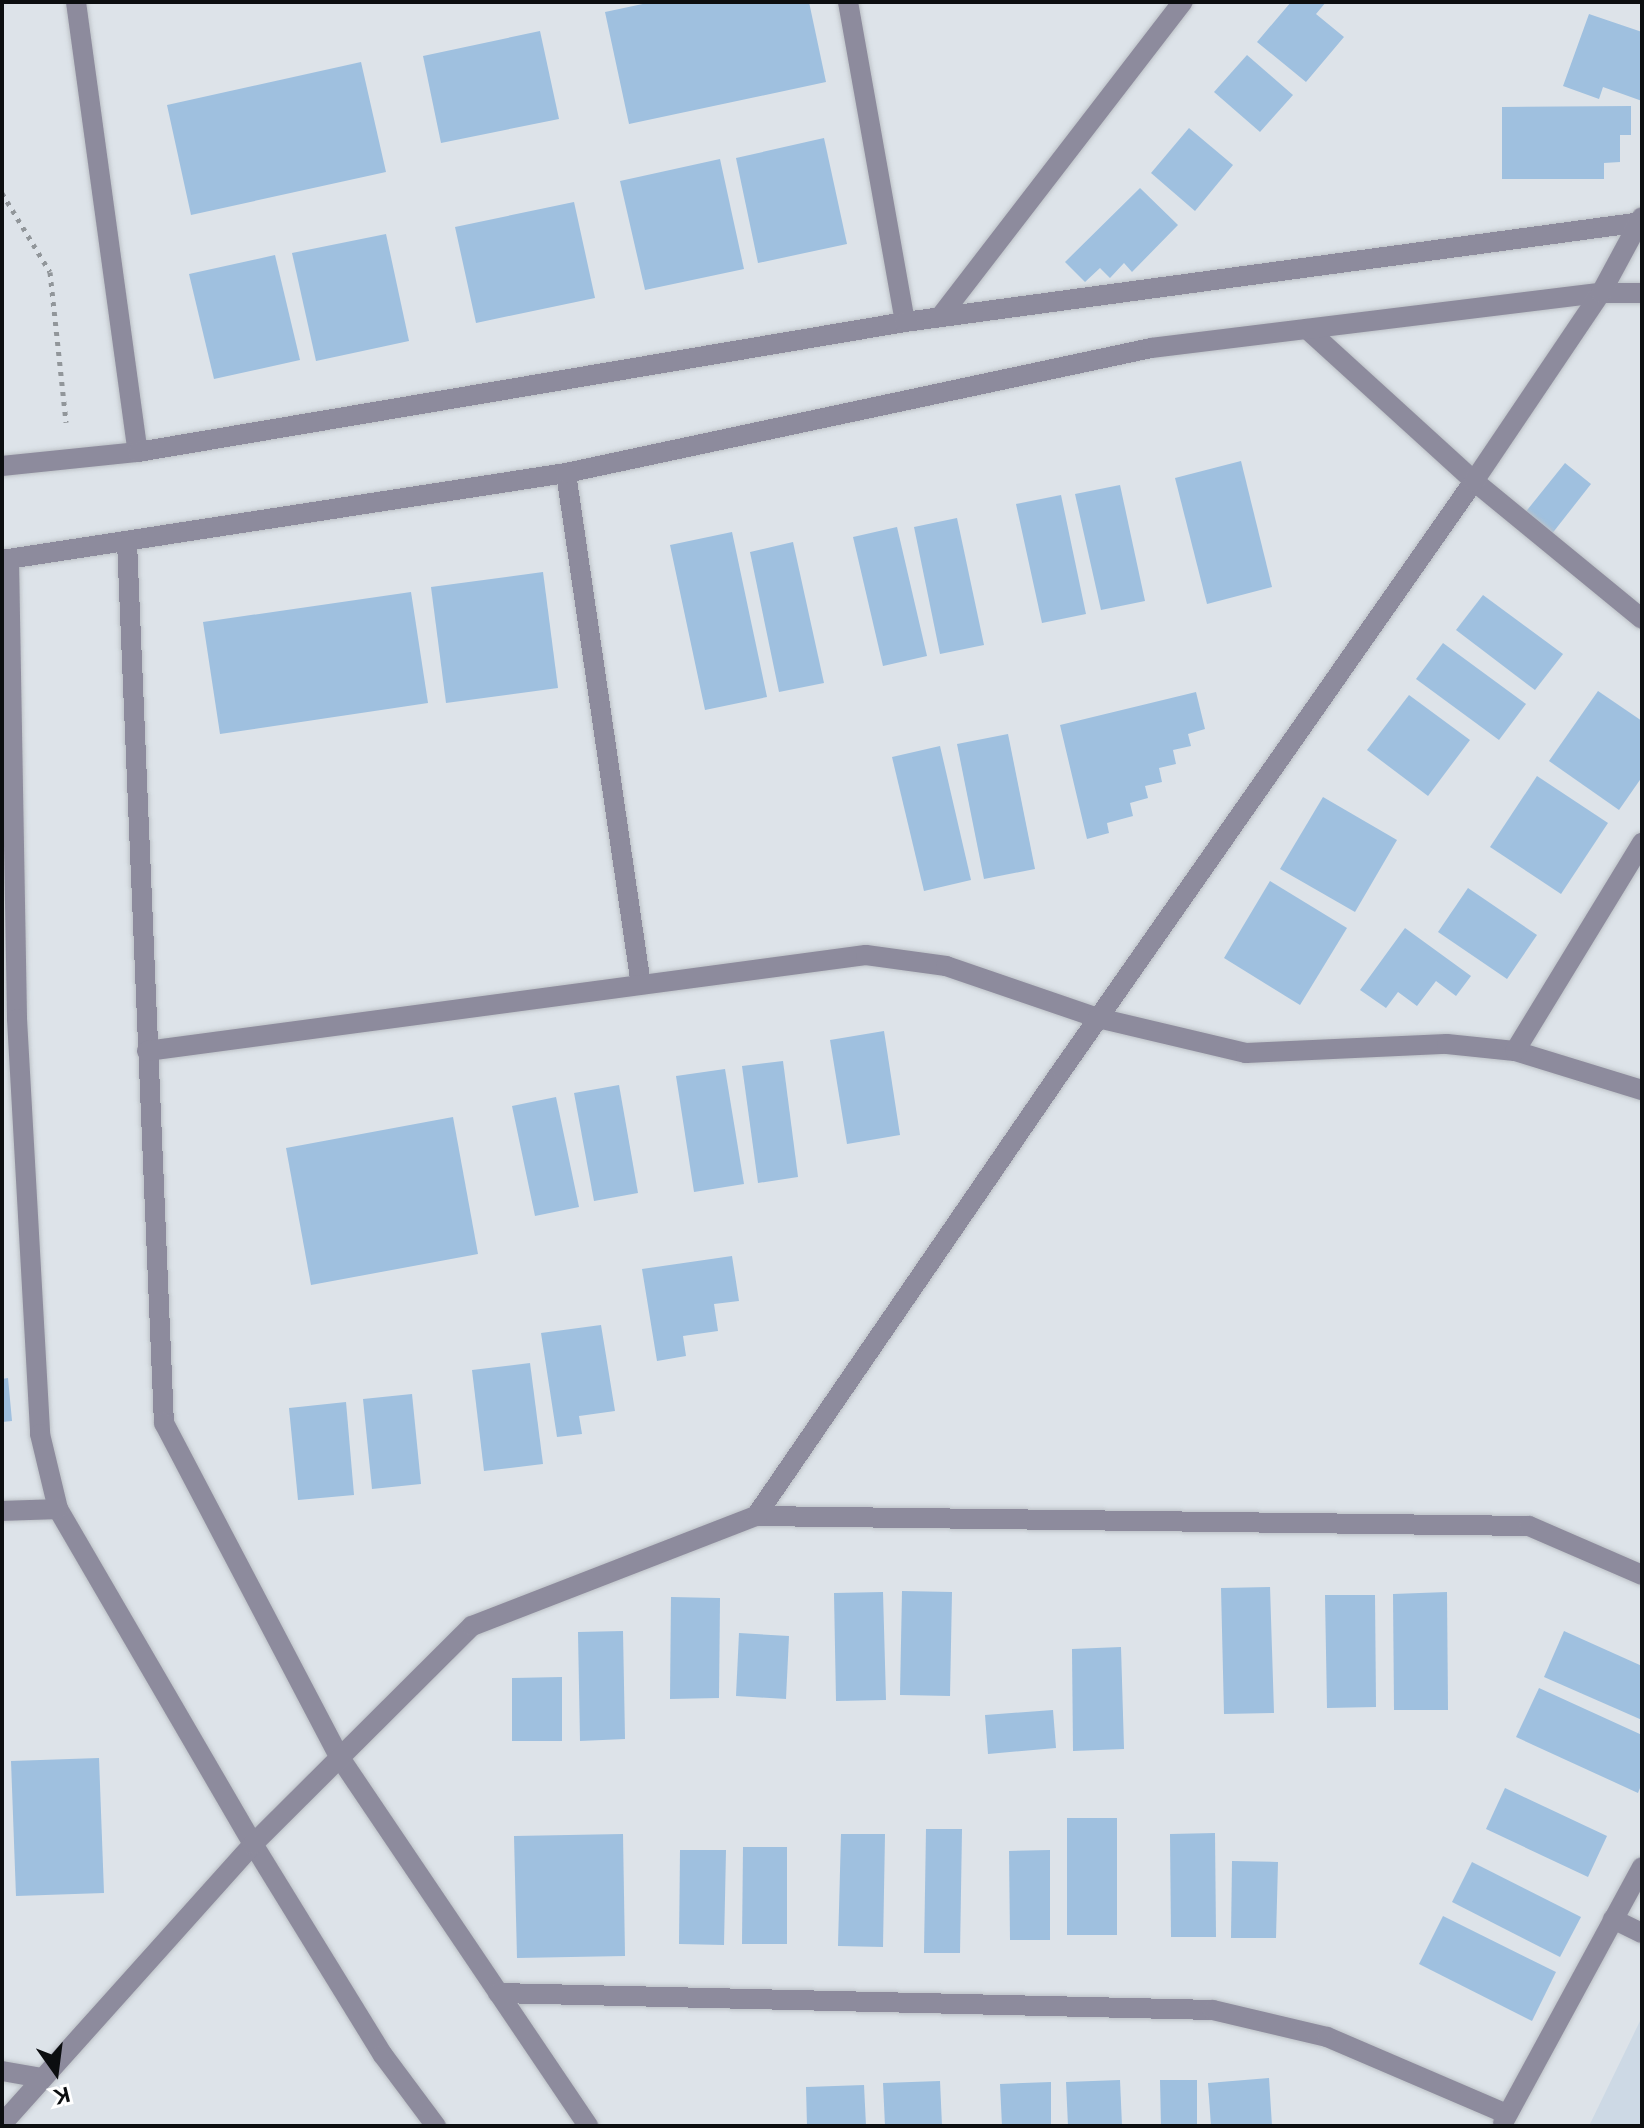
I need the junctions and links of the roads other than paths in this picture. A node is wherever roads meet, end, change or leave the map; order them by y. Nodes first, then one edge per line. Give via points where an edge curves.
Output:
1 (77, 2) edge
2 (848, 2) edge
3 (1183, 2) edge
4 (1641, 220) edge
5 (1601, 293) junction
6 (1642, 293) edge
7 (940, 317) junction
8 (905, 322) junction
9 (1307, 329) junction
10 (138, 452) junction
11 (2, 466) edge
12 (566, 473) junction
13 (1474, 481) junction
14 (127, 542) junction
15 (5, 560) edge
16 (1642, 619) edge
17 (1642, 843) edge
18 (641, 985) junction
19 (1098, 1018) junction
20 (10, 1020) edge
21 (147, 1051) junction
22 (1515, 1051) junction
23 (1642, 1090) edge
24 (58, 1509) junction
25 (2, 1511) edge
26 (756, 1516) junction
27 (1642, 1575) edge
28 (340, 1758) junction
29 (253, 1844) junction
30 (1642, 1867) edge
31 (1613, 1919) junction
32 (1642, 1933) edge
33 (498, 1993) junction
34 (2, 2071) edge
35 (42, 2078) junction
36 (1504, 2120) edge
37 (2, 2124) edge
38 (436, 2126) edge
39 (588, 2126) edge

1 - 10 street
2 - 8 street
3 - 7 street
4 - 5 street
4 - 7 street
5 - 6 street
5 - 9 street
5 - 13 street
7 - 8 street
8 - 10 street
9 - 12 street via 1151,348
9 - 13 street
10 - 11 street
12 - 14 street
12 - 18 street
13 - 16 street
13 - 19 street
14 - 15 street
14 - 21 street
15 - 20 street
17 - 22 street
18 - 19 street via 866,955 946,966
18 - 21 street
19 - 22 street via 1246,1053 1447,1044
19 - 26 street
20 - 24 street via 40,1434
21 - 28 street via 164,1423
22 - 23 street
24 - 25 street
24 - 29 street
26 - 27 street via 1529,1526
26 - 28 street via 472,1626
28 - 29 street
28 - 33 street
29 - 35 street
29 - 38 street via 383,2055
30 - 31 street
31 - 32 street
31 - 36 street
33 - 36 street via 1213,2010 1327,2037
33 - 39 street
34 - 35 street
35 - 37 street

